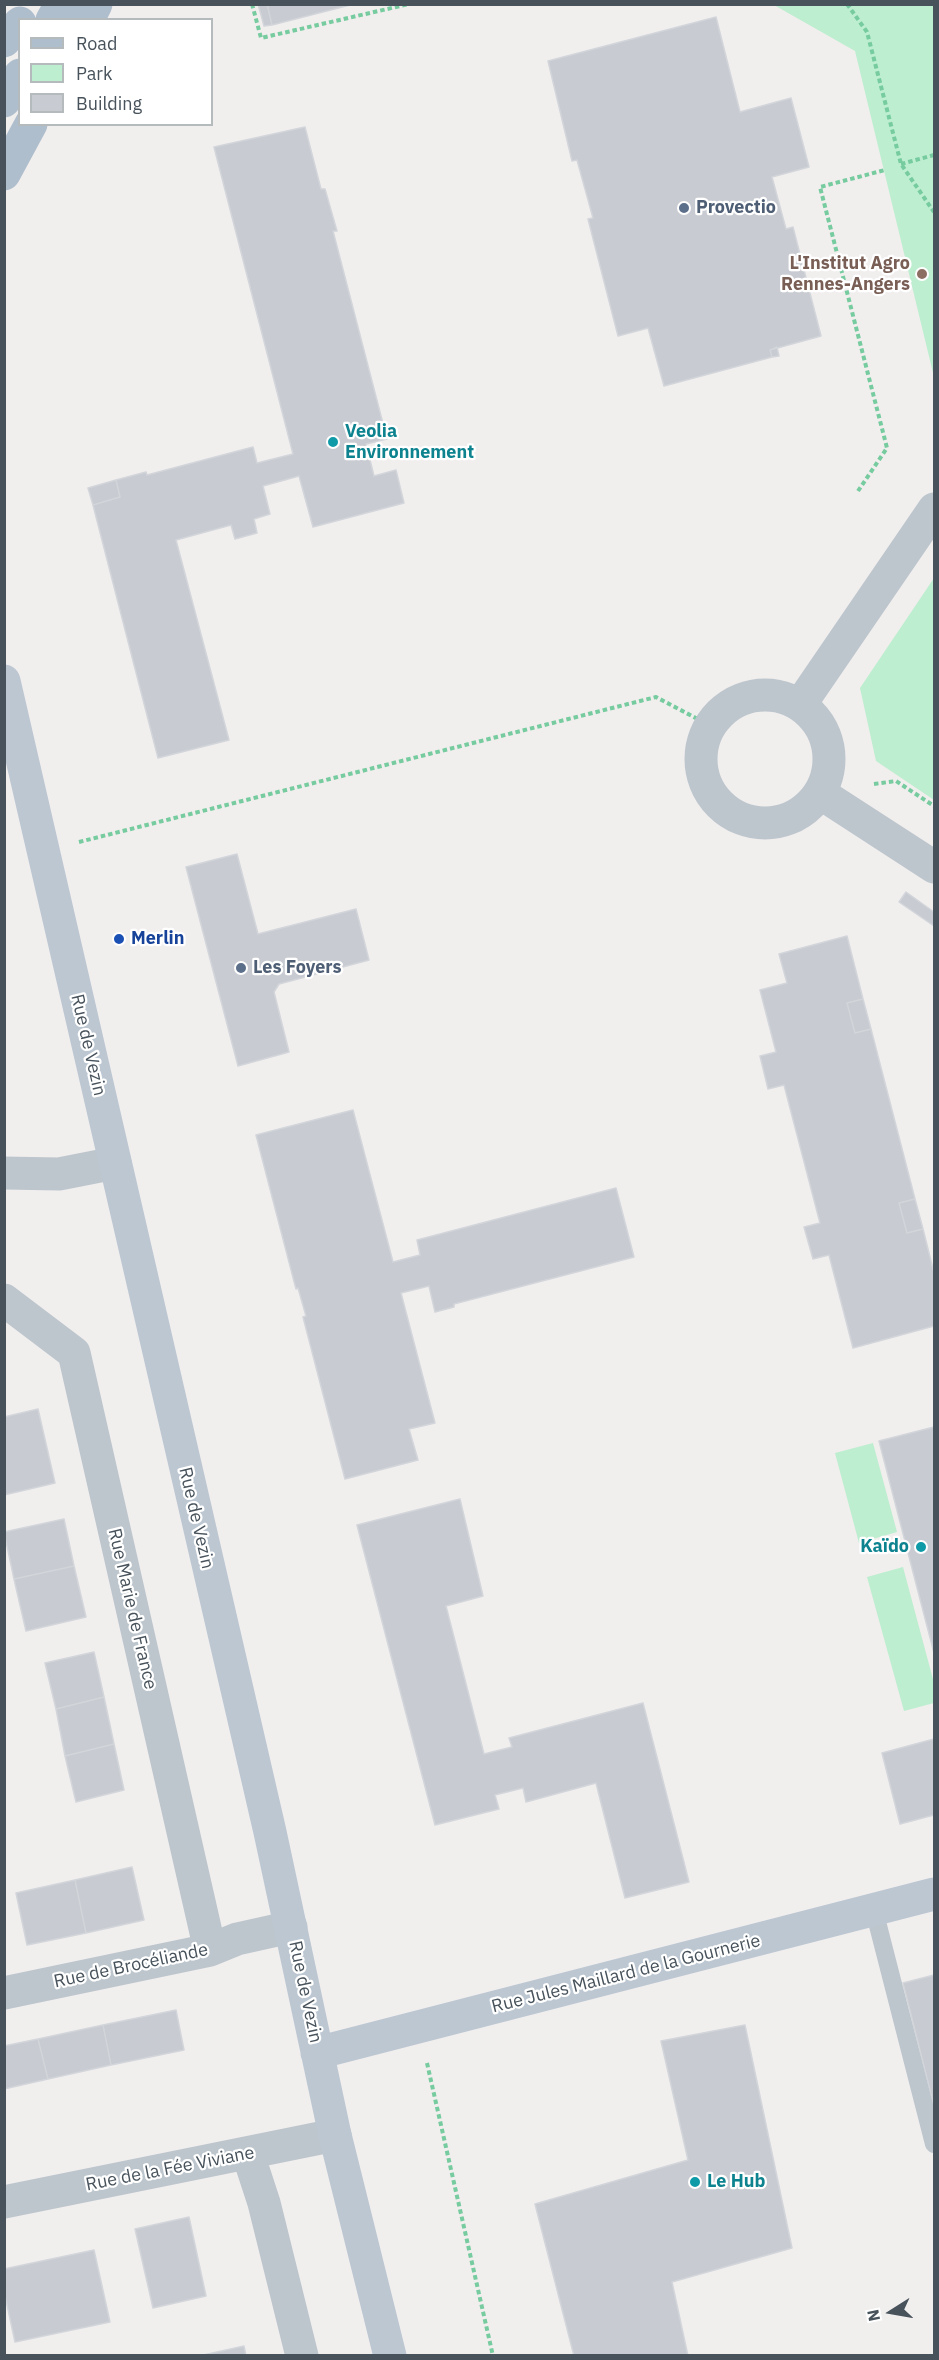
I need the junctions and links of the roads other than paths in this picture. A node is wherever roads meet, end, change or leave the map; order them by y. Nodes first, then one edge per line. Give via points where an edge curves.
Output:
1 (35, 4) edge
2 (61, 4) edge
3 (96, 4) edge
4 (24, 18) edge
5 (53, 18) edge
6 (89, 18) edge
7 (18, 25) edge
8 (4, 41) edge
9 (18, 78) edge
10 (4, 101) edge
11 (30, 126) edge
12 (4, 174) edge
13 (934, 509) edge
14 (4, 681) edge
15 (800, 705) junction
16 (820, 792) junction
17 (934, 867) edge
18 (115, 1163) junction
19 (4, 1173) edge
20 (4, 1300) edge
21 (934, 1894) edge
22 (874, 1910) junction
23 (291, 1927) junction
24 (210, 1950) junction
25 (4, 1993) edge
26 (317, 2053) junction
27 (335, 2135) junction
28 (934, 2144) edge
29 (248, 2154) junction
30 (4, 2202) edge
31 (302, 2355) edge
32 (390, 2355) edge

1 - 4 main road
2 - 5 main road
3 - 6 main road
7 - 8 main road
9 - 10 main road
11 - 12 main road
13 - 15 street
14 - 18 main road, Rue de Vezin
15 - 16 street via 815,718 827,745 828,774
15 - 16 street via 765,694 747,696 719,713 709,726 700,754 701,772 708,792 722,808 739,819 760,824 795,817
16 - 17 street
18 - 19 street via 59,1174
18 - 23 main road, Rue de Vezin
20 - 24 street, Rue Marie de France via 74,1353
21 - 22 main road, Rue Jules Maillard de la Gournerie
22 - 26 main road, Rue Jules Maillard de la Gournerie
22 - 28 lane
23 - 24 street, Rue de Brocéliande via 237,1939
23 - 26 main road, Rue de Vezin
24 - 25 street, Rue de Brocéliande
26 - 27 main road, Rue de Vezin
27 - 29 street, Rue de la Fée Viviane
27 - 32 main road, Rue de Vezin
29 - 30 street, Rue de la Fée Viviane
29 - 31 street

